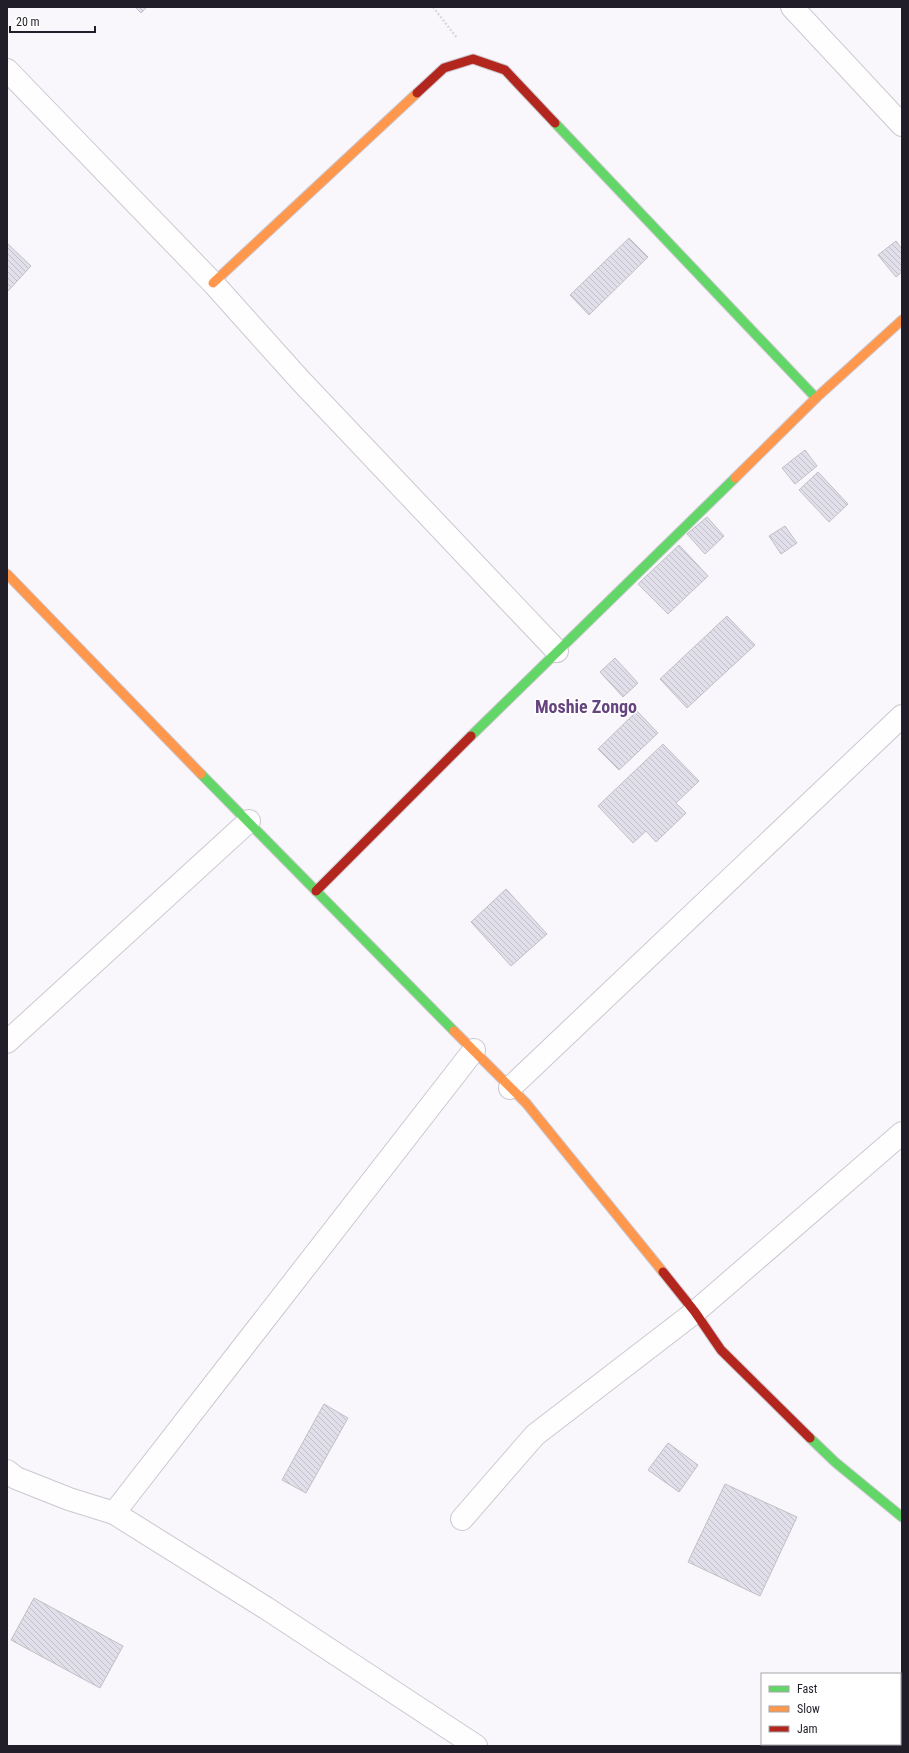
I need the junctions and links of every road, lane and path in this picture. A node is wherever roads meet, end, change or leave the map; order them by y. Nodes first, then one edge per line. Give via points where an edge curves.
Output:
1 (433, 7) edge
2 (792, 7) edge
3 (472, 59) junction
4 (7, 70) edge
5 (902, 125) edge
6 (213, 283) junction
7 (902, 320) edge
8 (816, 398) junction
9 (7, 574) edge
10 (557, 651) junction
11 (902, 716) edge
12 (249, 821) junction
13 (316, 891) junction
14 (7, 1042) edge
15 (474, 1050) junction
16 (510, 1088) junction
17 (902, 1133) edge
18 (695, 1312) junction
19 (7, 1471) edge
20 (114, 1512) junction
21 (902, 1517) edge
22 (462, 1519) dead end
23 (476, 1746) edge

1 - 3 path
2 - 5 street
3 - 6 street via 444,68
3 - 8 street via 504,70
4 - 6 street
6 - 10 street via 300,380
7 - 8 street
8 - 10 street
9 - 12 street
10 - 13 street
11 - 16 street
12 - 13 street
12 - 14 street
13 - 15 street
15 - 16 street
15 - 20 street
16 - 18 street via 526,1103
17 - 18 street
18 - 21 street via 721,1350 835,1462
18 - 22 street via 535,1435
19 - 20 street via 16,1478 69,1499
20 - 23 street

